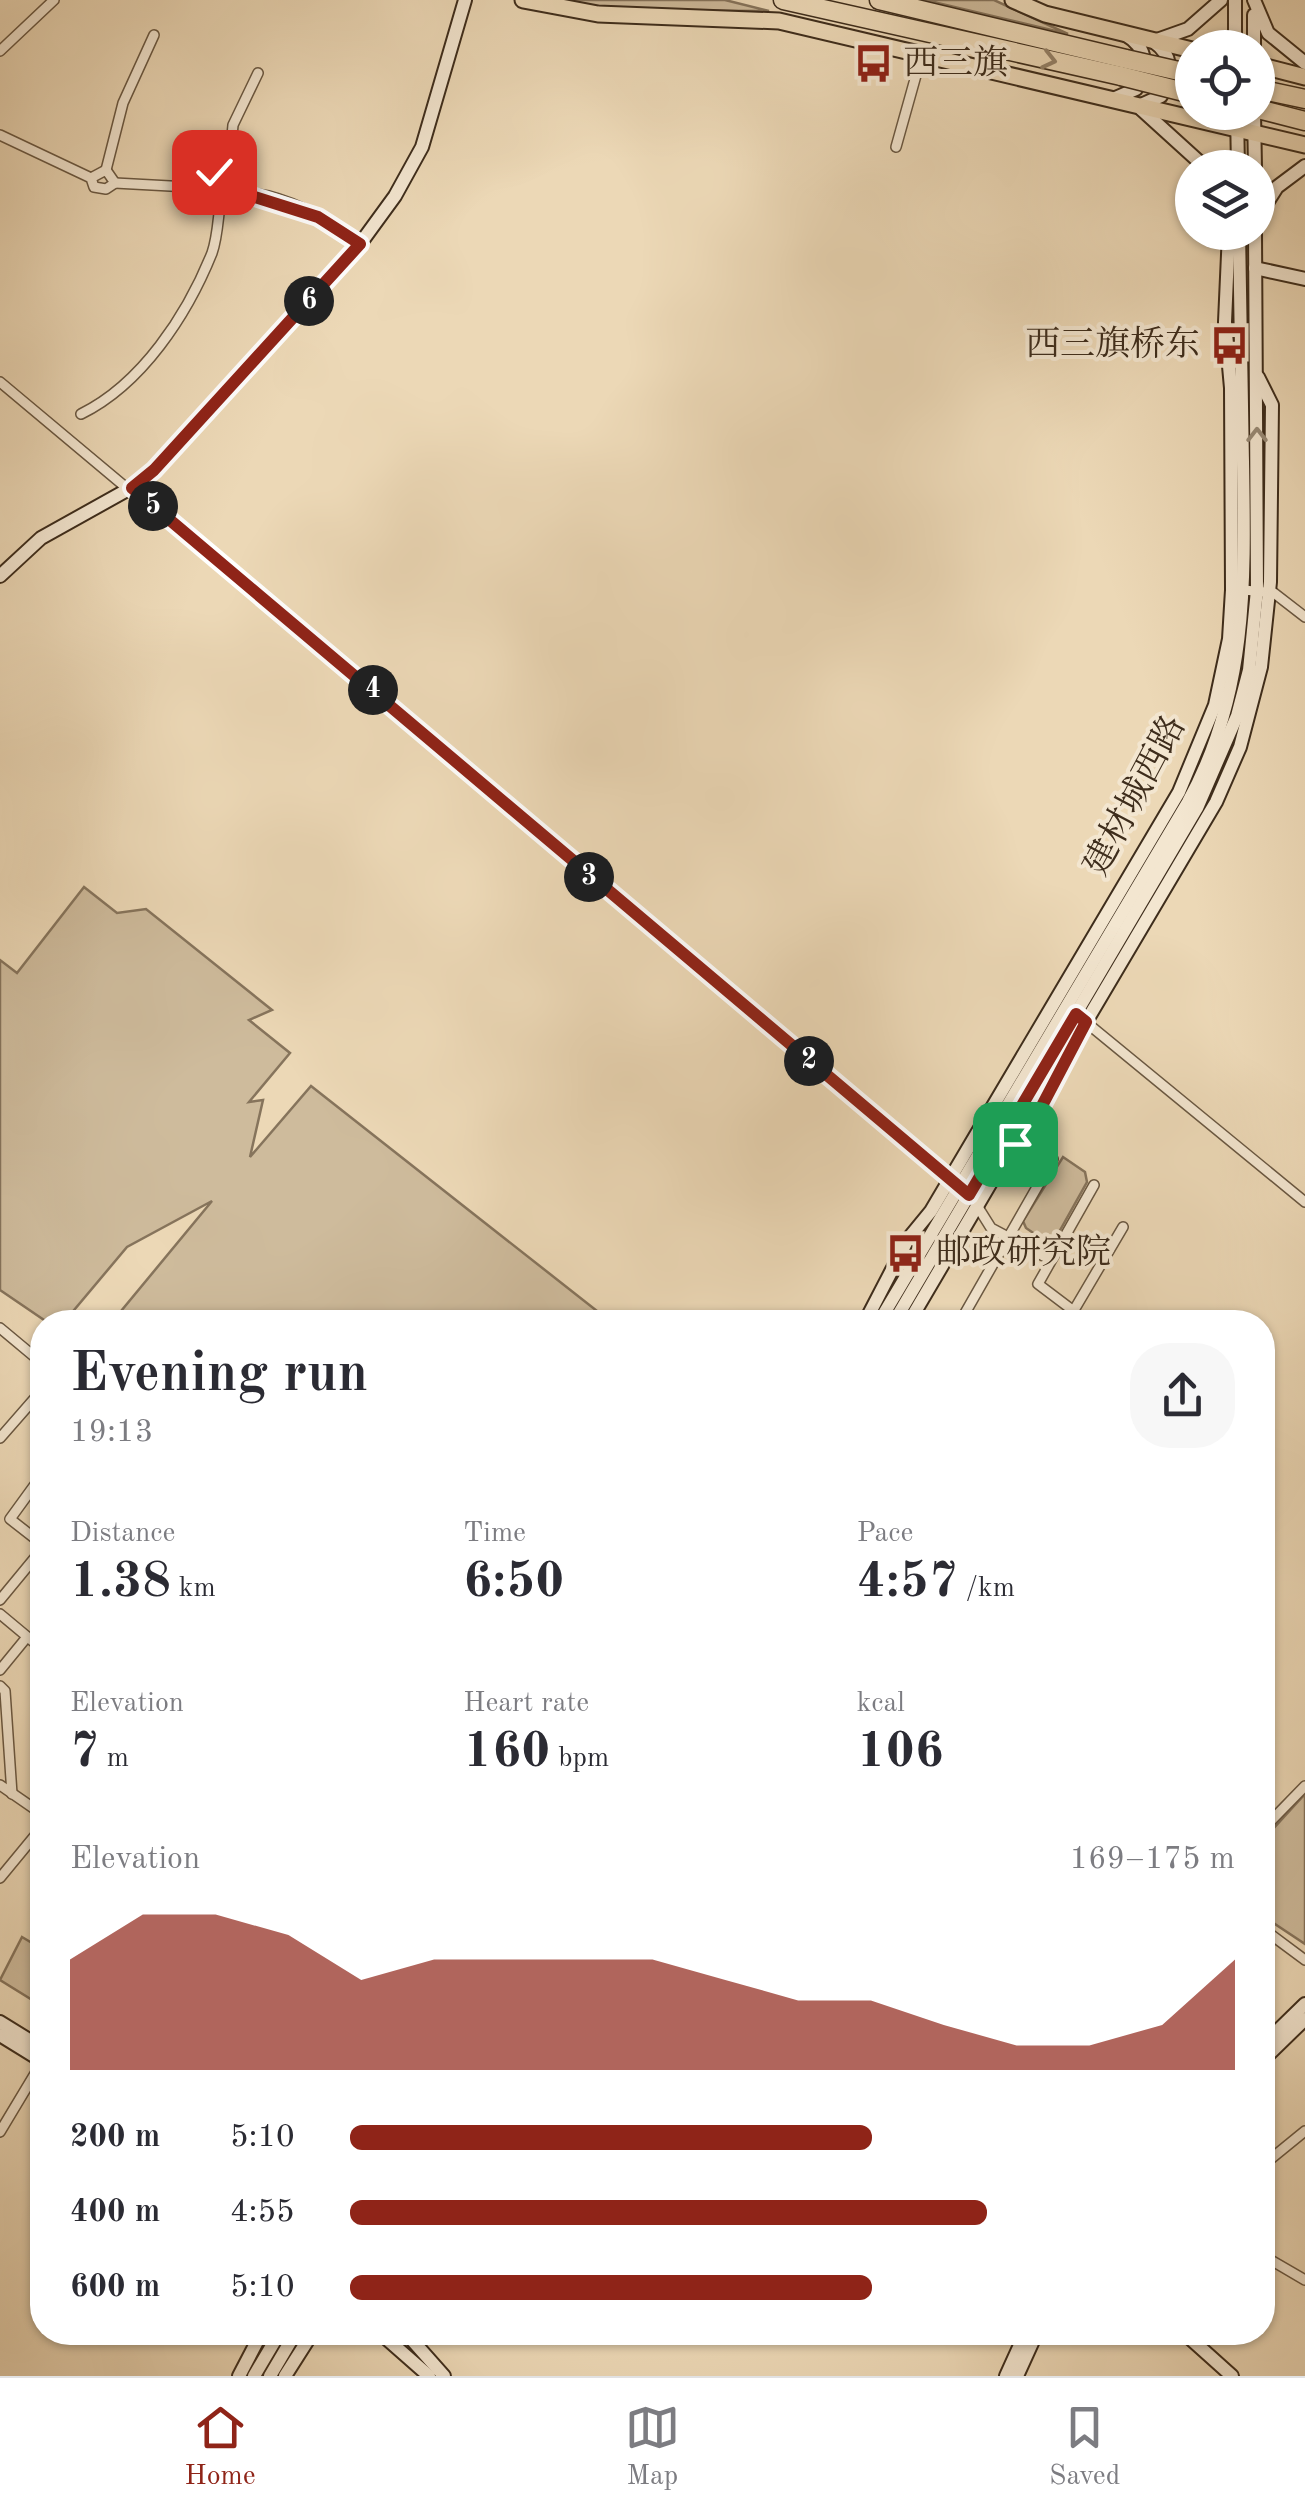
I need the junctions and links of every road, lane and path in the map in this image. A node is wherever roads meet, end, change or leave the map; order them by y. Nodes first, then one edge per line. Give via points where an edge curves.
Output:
1 (54, 0) edge
2 (466, 0) edge
3 (523, 0) edge
4 (783, 0) edge
5 (879, 0) edge
6 (1013, 0) edge
7 (1221, 0) edge
8 (1235, 0) edge
9 (1254, 0) edge
10 (1236, 30) edge
11 (1254, 30) edge
12 (1122, 33) junction
13 (154, 35) dead end
14 (1147, 39) junction
15 (1175, 46) edge
16 (0, 51) edge
17 (922, 54) junction
18 (1305, 63) edge
19 (1124, 68) junction
20 (1275, 70) edge
21 (1175, 72) edge
22 (258, 73) dead end
23 (1305, 77) edge
24 (1175, 88) edge
25 (1275, 93) edge
26 (1305, 100) edge
27 (1124, 102) junction
28 (1175, 111) edge
29 (1275, 114) edge
30 (1305, 120) edge
31 (1250, 130) edge
32 (1254, 130) edge
33 (1254, 133) junction
34 (0, 135) edge
35 (1305, 145) edge
36 (896, 148) dead end
37 (1187, 150) edge
38 (1254, 150) edge
39 (1305, 166) edge
40 (228, 168) junction
41 (106, 170) junction
42 (91, 178) junction
43 (115, 182) junction
44 (207, 188) junction
45 (1275, 190) edge
46 (239, 192) junction
47 (221, 198) junction
48 (360, 244) junction
49 (1228, 250) edge
50 (1239, 250) edge
51 (1256, 250) edge
52 (1256, 268) junction
53 (1305, 279) edge
54 (0, 382) edge
55 (80, 414) dead end
56 (132, 488) junction
57 (0, 576) edge
58 (1257, 590) junction
59 (1305, 617) edge
60 (1081, 1018) junction
61 (1053, 1159) dead end
62 (1094, 1185) dead end
63 (964, 1191) junction
64 (1305, 1202) edge
65 (1123, 1228) dead end
66 (1008, 1237) junction
67 (1051, 1260) junction
68 (870, 1310) edge
69 (887, 1310) edge
70 (900, 1310) edge
71 (913, 1310) edge
72 (967, 1310) edge
73 (1072, 1310) edge
74 (1076, 1310) edge
75 (0, 1328) edge
76 (30, 1353) edge
77 (30, 1404) edge
78 (0, 1438) edge
79 (30, 1492) edge
80 (30, 1536) edge
81 (30, 1562) edge
82 (0, 1600) edge
83 (0, 1614) edge
84 (28, 1636) joint
85 (0, 1670) edge
86 (0, 1686) edge
87 (0, 1786) edge
88 (1305, 1786) edge
89 (12, 1794) junction
90 (30, 1806) edge
91 (1275, 1817) edge
92 (30, 1842) edge
93 (0, 1878) edge
94 (1275, 1938) edge
95 (1305, 1960) edge
96 (1305, 2004) edge
97 (1305, 2019) edge
98 (0, 2022) edge
99 (1275, 2033) edge
100 (0, 2035) edge
101 (30, 2041) edge
102 (1275, 2048) edge
103 (30, 2054) edge
104 (30, 2081) edge
105 (1305, 2131) edge
106 (0, 2132) edge
107 (1275, 2155) edge
108 (1275, 2263) edge
109 (1305, 2280) edge
110 (256, 2345) edge
111 (272, 2345) edge
112 (288, 2345) edge
113 (305, 2345) edge
114 (394, 2345) edge
115 (417, 2345) edge
116 (1020, 2345) edge
117 (1031, 2345) edge
118 (1197, 2345) edge
119 (240, 2376) edge
120 (254, 2376) edge
121 (270, 2376) edge
122 (285, 2376) edge
123 (429, 2376) edge
124 (444, 2376) edge
125 (1006, 2376) edge
126 (1017, 2376) edge
127 (1232, 2376) edge

1 - 16 street
2 - 48 main road via 429,132 396,196
3 - 17 main road via 598,14 768,20
4 -> 19 highway
5 - 19 highway
6 - 12 main road
7 - 14 main road via 1188,28
8 - 10 main road
9 - 11 main road
9 - 18 main road via 1268,33
12 - 14 main road
12 - 27 main road via 1140,45 1145,62 1136,90
13 - 41 street via 123,103
14 - 15 main road
14 - 27 main road via 1165,51 1170,68 1161,96
17 - 27 main road
17 - 36 street
19 - 21 highway, bridge
19 - 24 highway, bridge
20 - 23 main road
22 - 40 street via 233,125
25 - 26 highway
27 - 28 main road
27 - 37 main road via 1154,118
29 - 30 highway
31 - 33 main road
32 - 33 main road
33 - 35 main road
33 - 38 main road
34 - 42 street
39 - 45 main road
40 - 44 street via 214,172
40 - 46 street via 242,183
41 - 42 street
41 - 43 street
42 - 43 street via 106,189
43 - 44 street
44 - 47 street
46 - 47 street
46 - 48 street via 318,217
47 - 55 street via 214,250 176,322 148,360
48 - 56 main road
49 - 63 main road, 建材城西路 via 1232,590 1215,706 1179,792
50 - 58 main road, 建材城西路
51 - 52 main road, 建材城西路
52 - 53 main road
58 -> 52 main road, 建材城西路
54 - 56 street
56 - 57 main road via 41,538
56 - 63 street
58 - 59 street
58 - 60 main road, 建材城西路 via 1245,686 1214,777
58 - 63 main road, 建材城西路 via 1208,763
60 - 63 main road, 建材城西路
60 - 64 street
61 - 66 street
62 - 67 street
63 - 66 street via 992,1228
63 - 68 main road, 建材城西路 via 892,1265
63 - 69 main road, 建材城西路
63 - 70 main road, 建材城西路
63 - 71 main road, 建材城西路
65 - 74 street
66 - 67 street
66 - 72 street
67 - 73 street via 1038,1284
75 - 76 street
77 - 78 street
79 - 80 street via 10,1519
81 - 82 street
83 - 84 street
84 - 85 street
86 - 89 street via 6,1691
87 - 89 street
88 - 91 street
89 - 90 street
92 - 93 street
94 - 95 street
96 - 99 main road
97 - 102 main road
98 - 101 main road
100 - 103 main road
104 - 106 street
105 - 107 street
108 - 109 street
110 - 119 main road
111 - 120 main road
112 - 121 main road
113 - 122 main road
114 - 123 main road
115 - 124 main road
116 - 125 main road
117 - 126 main road
118 - 127 main road

